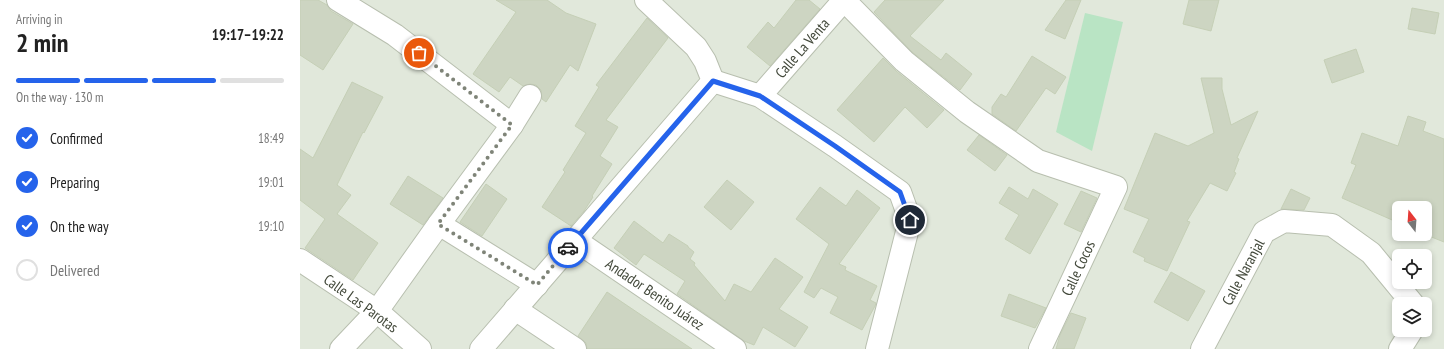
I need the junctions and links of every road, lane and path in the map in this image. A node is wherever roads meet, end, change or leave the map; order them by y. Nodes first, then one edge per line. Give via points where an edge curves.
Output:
1 (338, 0) edge
2 (646, 0) edge
3 (844, 0) edge
4 (713, 81) junction
5 (530, 96) dead end
6 (760, 96) junction
7 (512, 125) junction
8 (438, 224) junction
9 (575, 240) junction
10 (300, 260) edge
11 (537, 285) junction
12 (1407, 297) edge
13 (515, 309) junction
14 (376, 311) junction
15 (1408, 337) edge
16 (341, 349) edge
17 (420, 349) edge
18 (481, 349) edge
19 (575, 349) edge
20 (735, 349) edge
21 (878, 349) edge
22 (1040, 349) edge
23 (1202, 349) edge
24 (1400, 349) edge

1 - 7 street via 396,35
2 - 4 street via 696,46
3 - 6 street, Calle La Venta
3 - 22 street, Calle Cocos via 904,61 967,112 1038,161 1116,187
4 - 6 street
4 - 9 street
5 - 7 street
6 - 21 street via 900,192 910,220
7 - 8 street
8 - 11 street
8 - 14 street
9 - 11 street
9 - 20 street, Andador Benito Juárez
10 - 14 street, Calle Las Parotas
11 - 13 street
12 - 23 street, Calle Naranjal via 1371,253 1332,225 1284,221 1264,232
13 - 18 street
13 - 19 street
14 - 16 street
14 - 17 street, Calle Las Parotas
15 - 24 street

